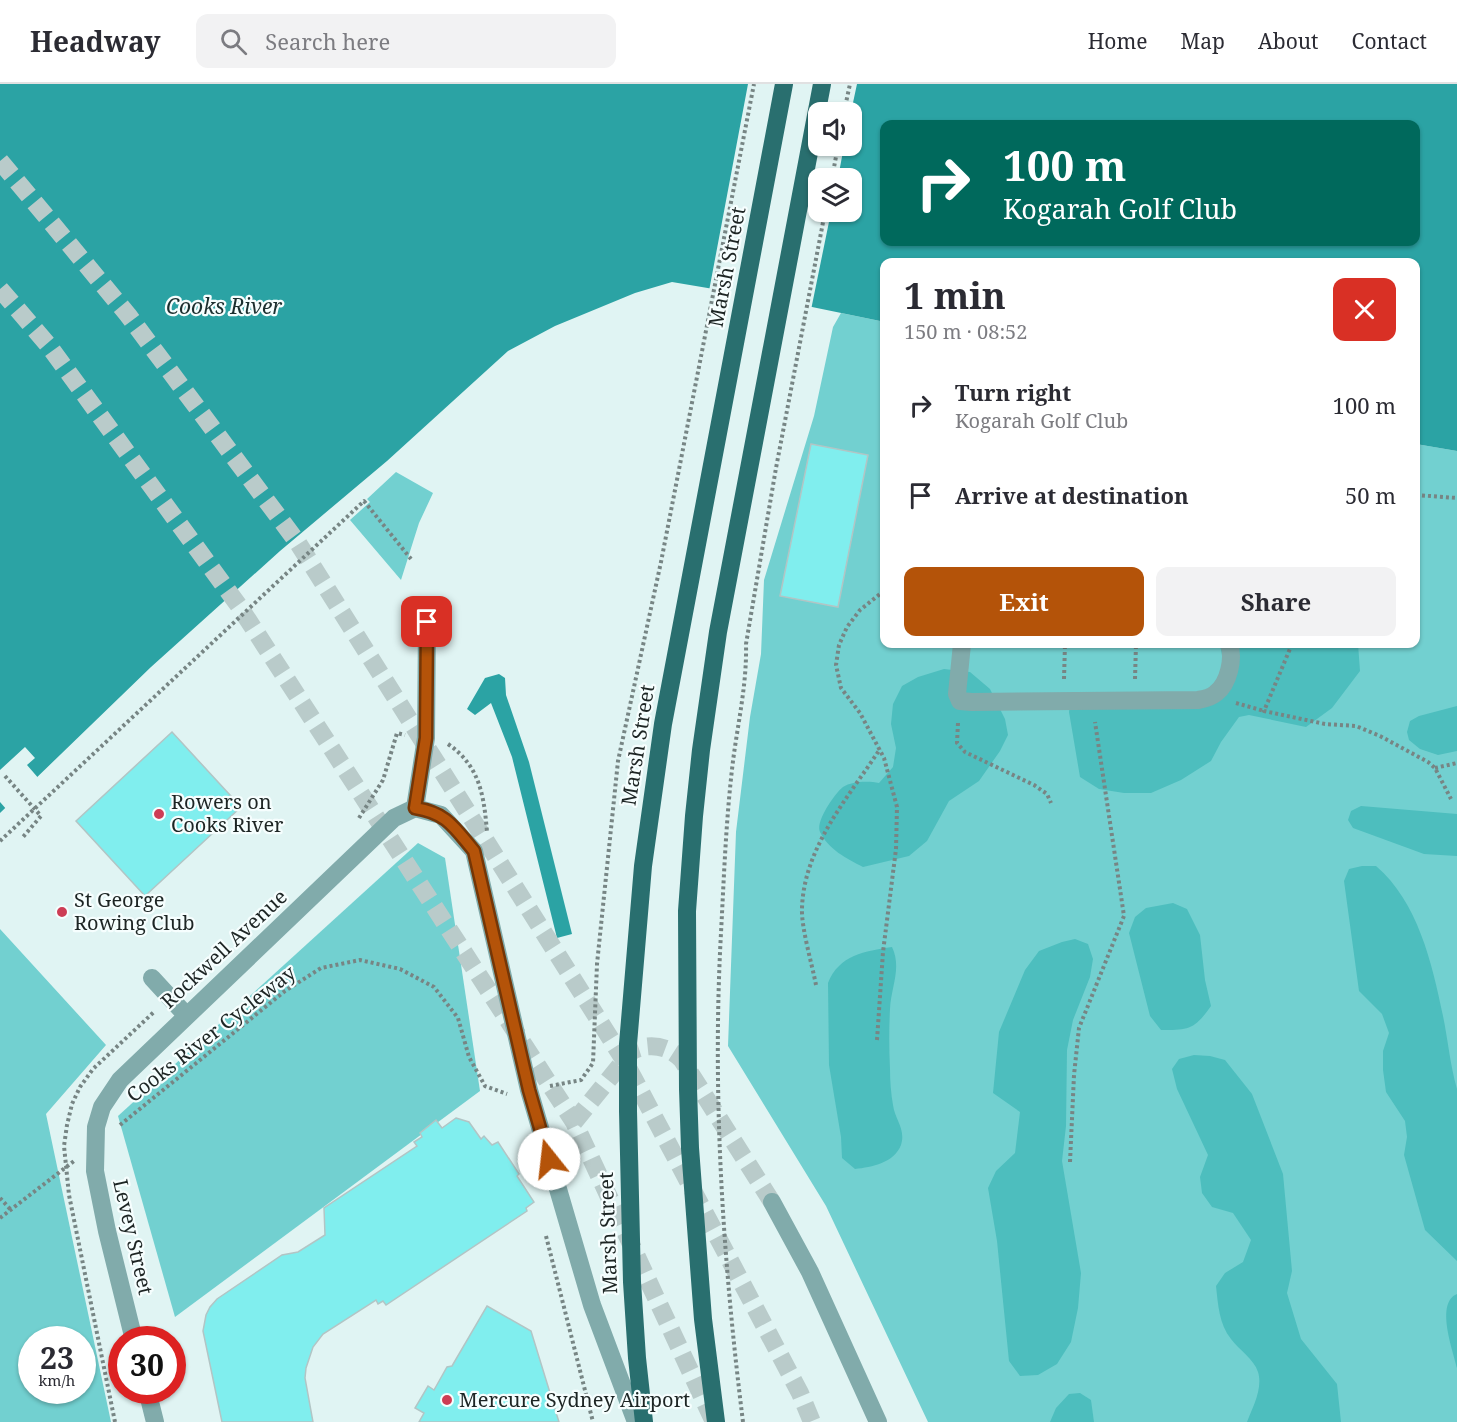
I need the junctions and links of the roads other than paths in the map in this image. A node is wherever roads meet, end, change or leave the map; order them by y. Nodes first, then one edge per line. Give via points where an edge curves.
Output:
1 (784, 84) edge
2 (822, 84) edge
3 (427, 622) dead end
4 (962, 648) edge
5 (1230, 648) edge
6 (415, 808) junction
7 (152, 978) dead end
8 (186, 1015) junction
9 (94, 1144) joint
10 (772, 1202) tunnel mouth
11 (131, 1326) edge
12 (150, 1404) edge
13 (155, 1422) edge
14 (636, 1422) edge
15 (644, 1422) edge
16 (716, 1422) edge
17 (878, 1422) edge

1 - 15 main road, Marsh Street via 663,724 634,952 628,1044 628,1186
2 - 16 main road via 721,612 708,697 687,911 690,1148 703,1319
3 - 6 street via 426,738
4 - 5 street via 957,694 960,700 972,702 1198,700 1216,694 1224,683
6 - 8 street, Rockwell Avenue via 394,818
6 - 14 street, Marsh Street via 441,815 474,851 529,1090 592,1305
7 - 8 street
8 - 9 street, Rockwell Avenue via 110,1092 102,1107
9 - 11 street, Levey Street via 95,1171 107,1231
10 - 17 street via 810,1272
12 - 13 street

